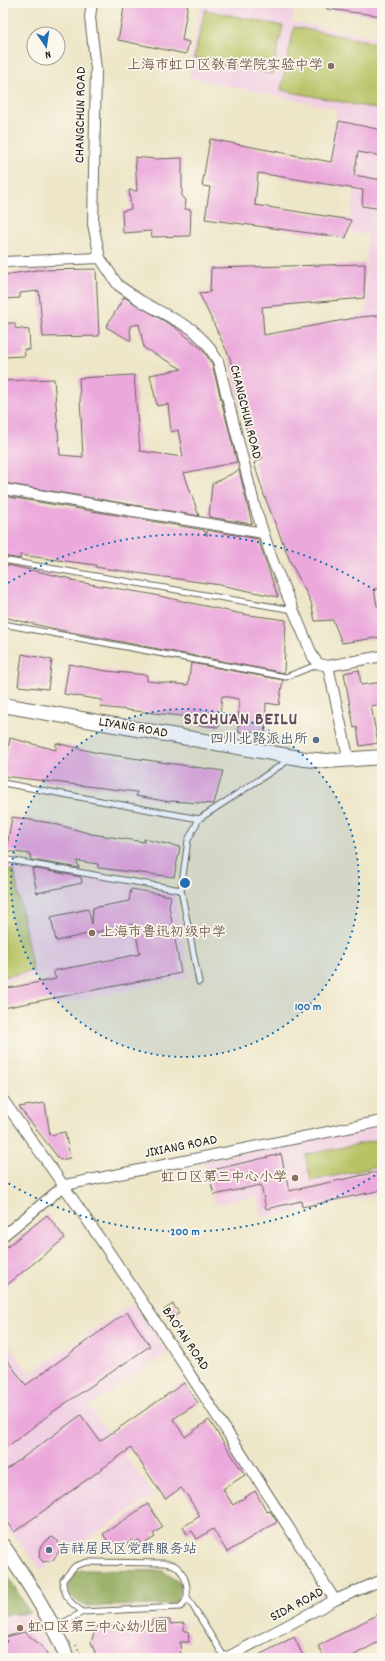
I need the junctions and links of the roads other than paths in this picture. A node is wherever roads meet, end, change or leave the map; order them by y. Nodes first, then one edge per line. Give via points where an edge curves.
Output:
1 (91, 5) edge
2 (100, 258) junction
3 (3, 262) edge
4 (3, 490) edge
5 (263, 533) junction
6 (3, 560) edge
7 (294, 610) junction
8 (3, 624) edge
9 (382, 656) edge
10 (324, 665) junction
11 (3, 704) edge
12 (293, 757) junction
13 (382, 757) edge
14 (349, 760) junction
15 (3, 783) edge
16 (199, 819) junction
17 (3, 859) edge
18 (181, 890) junction
19 (199, 982) dead end
20 (3, 1100) edge
21 (382, 1121) edge
22 (65, 1185) junction
23 (3, 1236) edge
24 (3, 1546) edge
25 (382, 1580) edge
26 (188, 1596) junction
27 (336, 1600) junction
28 (83, 1612) junction
29 (54, 1628) junction
30 (67, 1658) edge
31 (226, 1658) edge

1 - 2 street, CHANGCHUN ROAD via 96,69 93,224
2 - 3 street
2 - 5 street, CHANGCHUN ROAD via 118,285 192,329 214,353 221,370 248,484
4 - 5 street
5 - 7 street, CHANGCHUN ROAD
6 - 7 lane
7 - 10 street, CHANGCHUN ROAD via 313,657
8 - 10 lane via 286,677
9 - 10 street
10 - 14 street, CHANGCHUN ROAD
11 - 12 street, LIYANG ROAD
12 - 14 street, LIYANG ROAD via 327,761
12 - 16 lane
13 - 14 street, LIYANG ROAD
15 - 16 lane
16 - 18 lane via 188,840
17 - 18 lane
18 - 19 lane
20 - 22 street, BAO'AN ROAD
21 - 22 street, JIXIANG ROAD
22 - 23 street, JIXIANG ROAD
22 - 27 street, BAO'AN ROAD via 194,1378
24 - 29 street
25 - 27 street, SIDA ROAD
26 - 28 lane via 186,1603 174,1608
26 - 28 lane via 185,1578 174,1565 86,1562 75,1566 63,1580 66,1596 72,1605
26 - 31 lane
27 - 31 street, SIDA ROAD
28 - 29 lane
29 - 30 street

